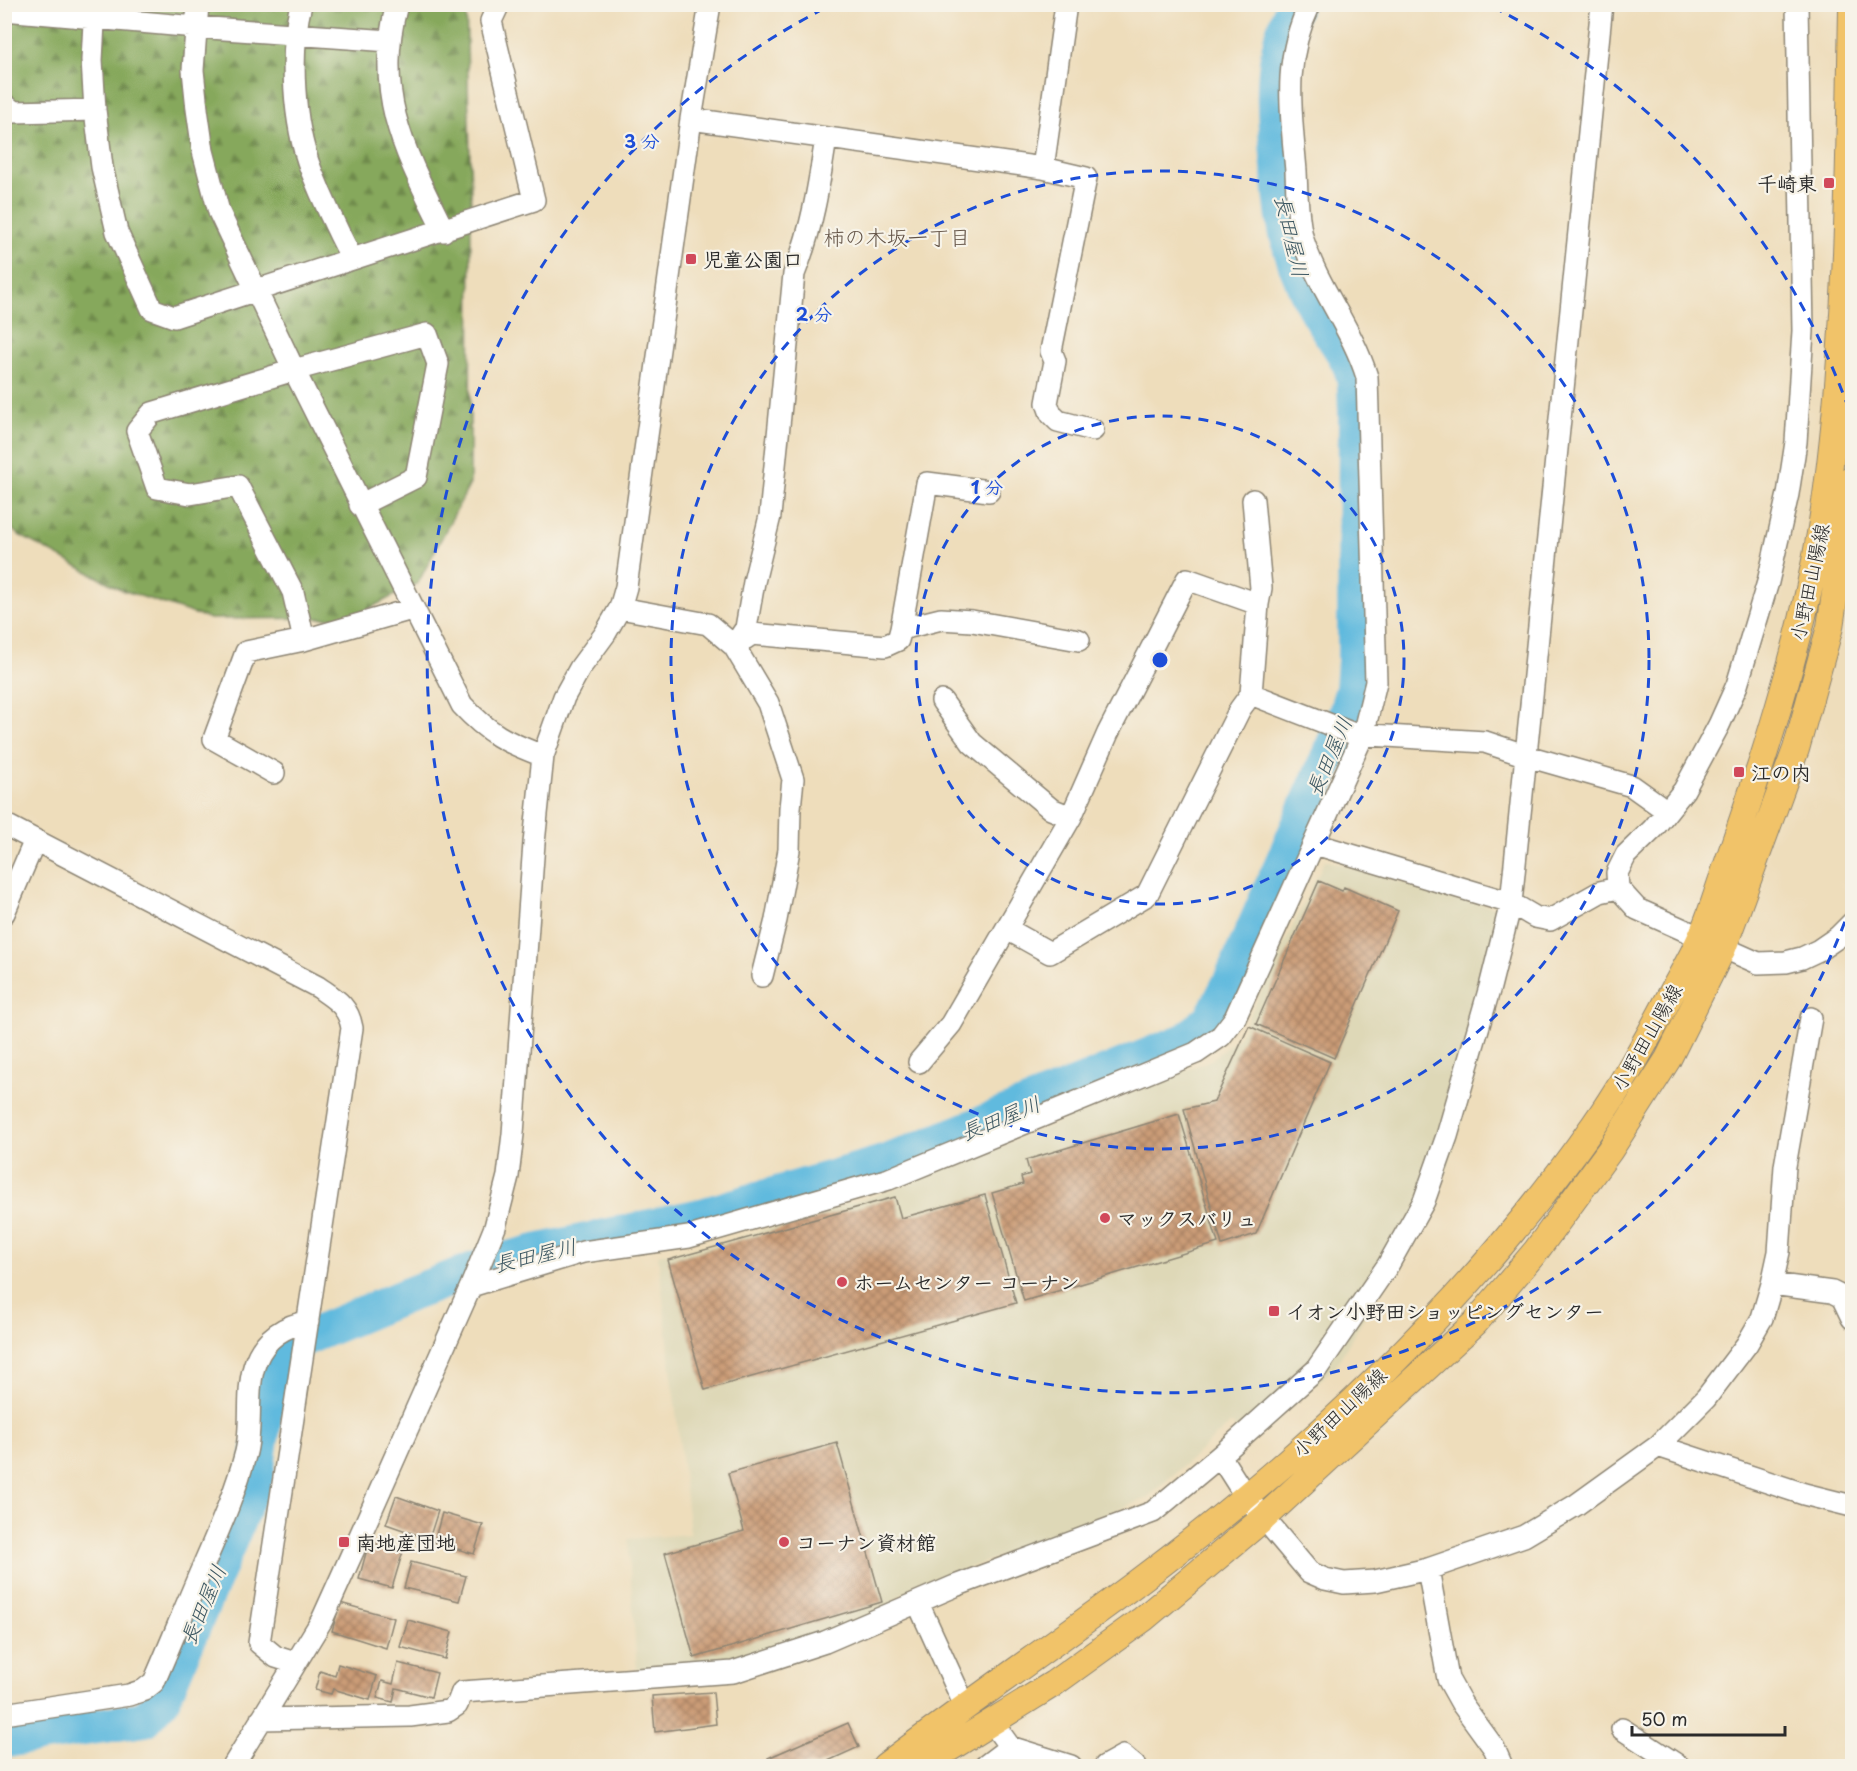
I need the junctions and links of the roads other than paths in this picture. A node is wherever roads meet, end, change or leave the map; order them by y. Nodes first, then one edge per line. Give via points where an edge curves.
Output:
1 (198, 4) edge
2 (301, 4) edge
3 (397, 4) edge
4 (499, 4) edge
5 (710, 4) edge
6 (1066, 4) edge
7 (1310, 4) edge
8 (1602, 4) edge
9 (1797, 4) edge
10 (1852, 8) edge
11 (4, 10) edge
12 (94, 11) edge
13 (196, 27) junction
14 (296, 34) junction
15 (390, 41) junction
16 (4, 105) edge
17 (95, 110) junction
18 (691, 119) junction
19 (826, 138) junction
20 (1043, 168) junction
21 (444, 231) junction
22 (351, 259) junction
23 (255, 290) junction
24 (294, 370) junction
25 (1093, 430) dead end
26 (1852, 479) edge
27 (989, 491) dead end
28 (1252, 500) dead end
29 (360, 505) junction
30 (1257, 604) junction
31 (620, 608) junction
32 (412, 609) junction
33 (901, 629) junction
34 (304, 640) junction
35 (1079, 640) dead end
36 (734, 646) junction
37 (1251, 694) junction
38 (942, 701) dead end
39 (1358, 734) junction
40 (543, 756) junction
41 (1527, 756) junction
42 (274, 773) dead end
43 (1667, 811) junction
44 (1071, 817) junction
45 (4, 825) edge
46 (35, 840) junction
47 (1315, 844) junction
48 (1618, 888) junction
49 (1511, 903) junction
50 (4, 913) edge
51 (1852, 923) edge
52 (1007, 929) junction
53 (1712, 942) junction
54 (762, 976) dead end
55 (1811, 1018) dead end
56 (919, 1062) dead end
57 (1772, 1284) junction
58 (471, 1286) junction
59 (1852, 1318) edge
60 (308, 1326) junction
61 (1658, 1446) junction
62 (1220, 1456) junction
63 (1246, 1497) junction
64 (1852, 1506) edge
65 (1264, 1518) junction
66 (1428, 1569) junction
67 (918, 1603) junction
68 (295, 1663) junction
69 (965, 1706) junction
70 (4, 1714) edge
71 (261, 1719) junction
72 (992, 1722) junction
73 (1622, 1729) dead end
74 (1011, 1747) junction
75 (233, 1767) edge
76 (885, 1767) edge
77 (921, 1767) edge
78 (985, 1767) edge
79 (1071, 1767) edge
80 (1105, 1767) edge
81 (1136, 1767) edge
82 (1502, 1767) edge
83 (1679, 1767) edge

1 - 13 street
2 - 14 street
3 - 15 street
4 - 21 street via 491,21 534,200
5 - 18 street
6 - 20 street
7 - 39 street via 1296,40 1290,87 1302,238 1360,354 1366,377 1376,682
8 - 41 street
9 - 43 street via 1803,331 1797,431 1788,494 1768,582 1737,685 1684,790
10 - 53 main road, 小野田山陽線 via 1846,256 1827,490 1789,675 1748,804
11 - 12 street
12 - 13 street
12 - 17 street
13 - 14 street
13 - 23 street via 194,70 202,151 219,212
14 - 15 street
14 - 22 street via 297,104 307,158
15 - 21 street via 394,116
16 - 17 street via 14,112
17 - 23 street via 102,167 117,232 152,309 174,317
18 - 19 street
18 - 31 street
19 - 20 street
19 - 36 street via 816,205 794,274 770,516 746,628
20 - 25 street via 1086,178 1051,351 1055,361 1047,404 1058,421
21 - 22 street
22 - 23 street
23 - 24 street
24 - 29 street
24 - 29 street via 428,334 438,364 416,477
24 - 34 street via 152,413 137,431 157,488 190,495 238,486 293,592
26 - 53 main road, 小野田山陽線 via 1830,627 1796,749
27 - 33 street via 927,483
28 - 30 street via 1261,588
29 - 32 street
30 - 37 street
30 - 44 street via 1187,579 1108,733
31 - 36 street via 708,624
31 - 40 street via 564,697
32 - 34 street
32 - 40 street via 462,705 479,724 506,742
33 - 35 street via 941,619
33 - 36 street via 898,640 885,646 752,634
34 - 42 street via 246,652 214,739
36 - 54 street via 768,703 794,779 789,850
37 - 39 street
37 - 52 street via 1147,895 1050,953
38 - 44 street via 972,743 1051,809
39 - 41 street via 1485,742
39 - 47 street
40 - 58 street via 508,1176 495,1227
41 - 43 street via 1632,786
41 - 49 street
43 - 48 street via 1626,855 1617,873
44 - 52 street
45 - 46 street
46 - 50 street
46 - 60 street via 318,987 350,1014 352,1028
47 - 49 street
47 - 58 street via 1235,1018 1221,1036 1196,1053 889,1179 689,1237 583,1252
48 - 49 street via 1600,892 1550,920 1535,917
48 - 53 street via 1637,909
49 - 62 street via 1447,1136 1424,1201 1388,1265 1316,1370
51 - 53 street via 1819,950 1786,962 1758,963
52 - 56 street via 951,1024
53 - 63 main road, 小野田山陽線 via 1596,1123 1531,1207 1380,1376
53 - 65 main road, 小野田山陽線 via 1661,1069 1610,1150 1536,1251 1475,1323
55 - 57 street via 1785,1166 1779,1252
57 - 59 street via 1832,1292 1842,1297
57 - 61 street via 1762,1318 1748,1344 1706,1398
58 - 68 street via 322,1620
60 - 68 street via 259,1643 276,1657
60 - 70 street via 284,1328 268,1341 256,1361 246,1450 232,1499 154,1682 129,1695
61 - 64 street
61 - 66 street via 1576,1505 1524,1536
62 - 63 street
62 - 67 street via 1152,1512
63 - 65 street
63 - 69 main road, 小野田山陽線 via 1155,1570
65 - 66 street via 1309,1572 1325,1579 1344,1583 1375,1581
65 - 72 main road, 小野田山陽線 via 1143,1619
66 - 82 street via 1448,1679 1494,1748
67 - 69 street
67 - 71 street via 825,1642 733,1672 462,1692 457,1705 448,1711 410,1716
68 - 71 street
69 - 76 main road, 小野田山陽線
71 - 75 street
72 - 74 street
72 - 77 main road, 小野田山陽線
73 - 83 street
74 - 78 street
74 - 79 street
80 - 81 street via 1123,1756

